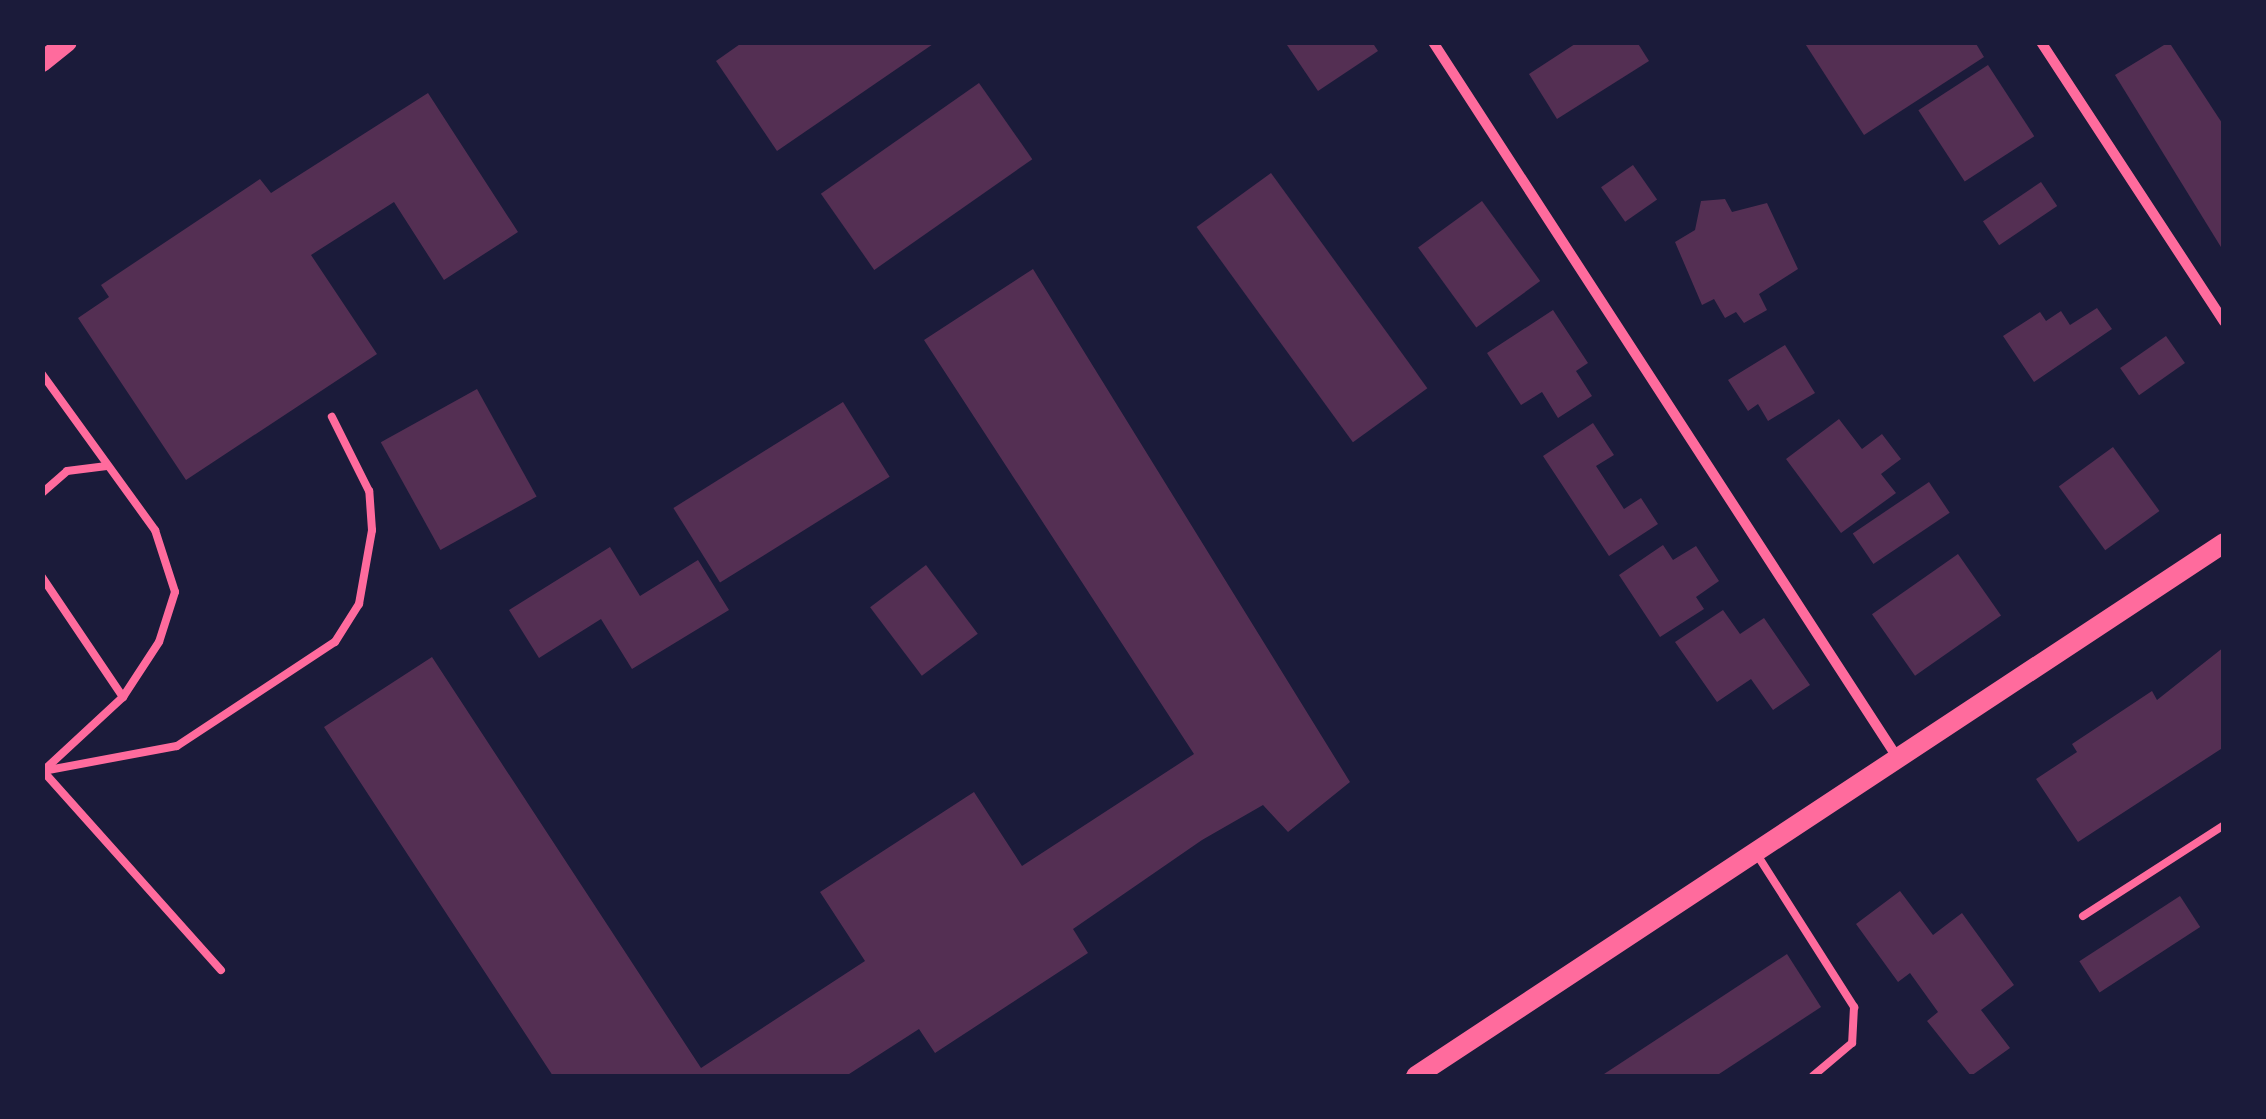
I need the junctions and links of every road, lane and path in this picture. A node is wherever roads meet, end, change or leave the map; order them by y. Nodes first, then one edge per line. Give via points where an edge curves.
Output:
1 (67, 42) edge
2 (1433, 42) edge
3 (2040, 42) edge
4 (42, 62) edge
5 (2224, 322) edge
6 (42, 374) edge
7 (332, 417) dead end
8 (106, 466) junction
9 (42, 494) edge
10 (2224, 543) edge
11 (42, 577) edge
12 (123, 697) junction
13 (1897, 757) junction
14 (43, 772) edge
15 (2224, 825) edge
16 (1754, 850) junction
17 (2083, 916) dead end
18 (221, 970) dead end
19 (1416, 1076) edge
20 (1813, 1076) edge

1 - 4 main road
2 - 13 street
3 - 5 street
6 - 8 lane
7 - 14 lane via 369,491 372,530 358,604 335,642 176,746
8 - 9 lane via 67,472
8 - 12 lane via 155,530 175,592 159,642
10 - 13 main road
11 - 12 lane
12 - 14 lane
13 - 16 main road
14 - 18 lane
15 - 17 lane
16 - 19 main road
16 - 20 lane via 1854,1007 1852,1043

